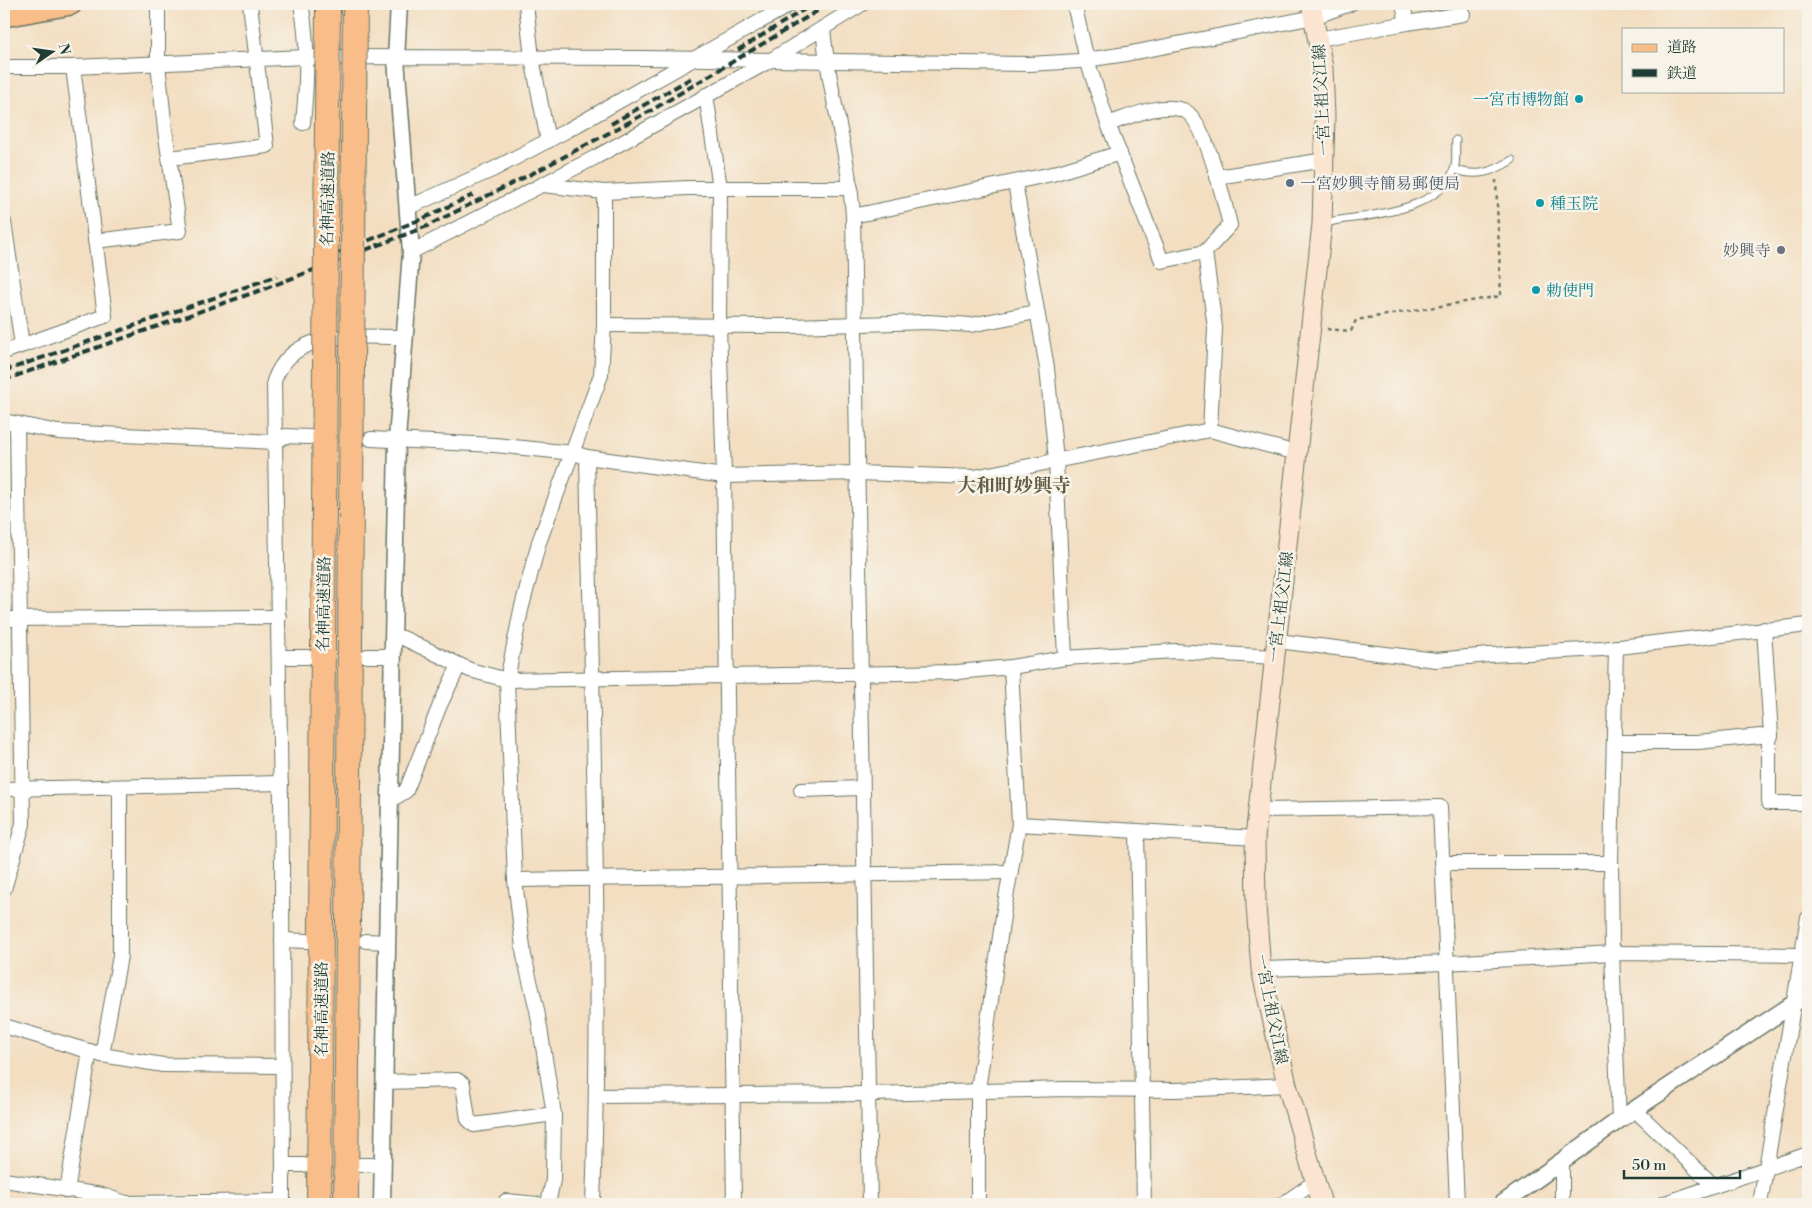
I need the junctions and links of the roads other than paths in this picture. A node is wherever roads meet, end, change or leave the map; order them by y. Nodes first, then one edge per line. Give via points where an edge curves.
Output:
1 (70, 4) edge
2 (158, 4) edge
3 (250, 4) edge
4 (301, 4) edge
5 (328, 4) edge
6 (355, 4) edge
7 (399, 4) edge
8 (526, 4) edge
9 (791, 4) edge
10 (862, 4) edge
11 (1074, 4) edge
12 (1350, 4) edge
13 (1403, 4) edge
14 (1313, 10) edge
15 (1463, 14) dead end
16 (4, 16) edge
17 (1407, 23) junction
18 (823, 28) junction
19 (1318, 39) junction
20 (306, 57) junction
21 (532, 58) junction
22 (396, 59) junction
23 (695, 59) junction
24 (255, 60) junction
25 (771, 60) junction
26 (1087, 60) junction
27 (826, 61) junction
28 (158, 64) junction
29 (4, 67) edge
30 (73, 67) junction
31 (706, 95) junction
32 (303, 123) dead end
33 (1108, 124) junction
34 (1456, 140) dead end
35 (548, 141) junction
36 (1120, 153) junction
37 (170, 158) junction
38 (1325, 160) junction
39 (1512, 160) dead end
40 (1454, 169) junction
41 (1216, 177) junction
42 (1015, 183) junction
43 (543, 185) junction
44 (720, 188) junction
45 (851, 188) junction
46 (604, 192) junction
47 (407, 208) junction
48 (853, 216) junction
49 (4, 222) edge
50 (1322, 224) junction
51 (95, 241) junction
52 (411, 252) junction
53 (1205, 252) junction
54 (1036, 312) junction
55 (856, 324) junction
56 (604, 325) junction
57 (719, 326) junction
58 (404, 337) junction
59 (22, 345) junction
60 (4, 352) edge
61 (10, 423) edge
62 (1210, 430) junction
63 (309, 437) tunnel mouth
64 (371, 439) tunnel mouth
65 (397, 440) junction
66 (276, 442) junction
67 (1297, 452) junction
68 (580, 455) junction
69 (1056, 460) junction
70 (858, 473) junction
71 (724, 476) junction
72 (279, 617) junction
73 (4, 619) edge
74 (19, 619) junction
75 (1808, 625) edge
76 (1764, 629) junction
77 (393, 637) junction
78 (1616, 646) junction
79 (1275, 649) junction
80 (367, 656) dead end
81 (393, 656) junction
82 (280, 657) junction
83 (308, 657) dead end
84 (1065, 658) junction
85 (459, 665) junction
86 (1011, 666) junction
87 (862, 674) junction
88 (727, 676) junction
89 (507, 680) junction
90 (592, 680) junction
91 (1771, 734) junction
92 (1615, 742) junction
93 (281, 783) junction
94 (120, 788) junction
95 (862, 788) junction
96 (4, 789) edge
97 (24, 789) junction
98 (801, 790) dead end
99 (391, 800) junction
100 (1808, 803) edge
101 (1258, 810) junction
102 (1019, 824) junction
103 (1137, 831) junction
104 (1255, 838) junction
105 (1442, 862) junction
106 (1611, 863) junction
107 (866, 872) junction
108 (1011, 872) junction
109 (730, 876) junction
110 (595, 878) junction
111 (515, 880) junction
112 (4, 889) edge
113 (1808, 918) edge
114 (282, 940) junction
115 (307, 941) dead end
116 (366, 941) dead end
117 (388, 942) junction
118 (1612, 953) junction
119 (1805, 955) edge
120 (1447, 962) junction
121 (1261, 969) junction
122 (1808, 994) edge
123 (1794, 1003) junction
124 (4, 1026) edge
125 (96, 1053) junction
126 (282, 1066) junction
127 (385, 1082) junction
128 (1287, 1085) junction
129 (1140, 1089) junction
130 (978, 1090) junction
131 (869, 1094) junction
132 (733, 1095) junction
133 (597, 1096) junction
134 (1635, 1110) junction
135 (554, 1114) junction
136 (1619, 1120) junction
137 (1808, 1154) edge
138 (1562, 1162) junction
139 (283, 1165) junction
140 (304, 1165) dead end
141 (361, 1165) dead end
142 (383, 1165) junction
143 (1765, 1169) junction
144 (4, 1180) edge
145 (1316, 1181) junction
146 (1714, 1186) junction
147 (67, 1191) junction
148 (102, 1200) edge
149 (283, 1203) edge
150 (319, 1204) edge
151 (346, 1204) edge
152 (382, 1204) edge
153 (506, 1204) edge
154 (537, 1204) edge
155 (548, 1204) edge
156 (593, 1204) edge
157 (734, 1204) edge
158 (870, 1204) edge
159 (978, 1204) edge
160 (1144, 1204) edge
161 (1283, 1204) edge
162 (1322, 1204) edge
163 (1457, 1204) edge
164 (1502, 1204) edge
165 (1562, 1204) edge
166 (1662, 1204) edge
167 (1760, 1204) edge

1 - 16 main road
2 - 28 street
3 - 24 street
4 - 20 street
5 - 150 highway, 名神高速道路, bridge
6 - 151 highway, 名神高速道路, bridge
7 - 22 street
8 - 21 street
9 - 23 street
10 - 18 street
11 - 26 street
12 - 14 street
13 - 17 street
14 - 19 main road, 一宮上祖父江線
14 - 26 street via 1126,54
15 - 17 street
17 - 19 street
18 - 25 street
18 - 27 street
19 - 38 main road, 一宮上祖父江線 via 1323,68
20 - 22 street
20 - 24 street
20 - 32 street
21 - 22 street
21 - 23 street
21 - 35 street
22 - 47 street
23 - 25 street
23 - 35 street
24 - 28 street
24 - 37 street via 267,146
25 - 27 street
25 - 31 street
26 - 27 street via 1030,64
26 - 33 street
27 - 45 street
28 - 30 street
28 - 37 street
29 - 30 street
30 - 51 street
31 - 43 street
31 - 44 street
33 - 36 street
33 - 41 street via 1162,109 1182,109 1193,114 1203,133
34 - 40 lane
35 - 47 street via 494,170
36 - 42 street
36 - 53 street via 1162,261
37 - 51 street via 180,231
38 - 41 street
38 - 50 main road, 一宮上祖父江線
39 - 40 lane via 1495,171 1476,174
40 - 50 lane via 1447,184 1407,207
41 - 53 street via 1230,225
42 - 48 street
42 - 54 street
43 - 46 street
43 - 52 street
44 - 45 street
44 - 46 street
44 - 57 street
45 - 48 street
46 - 56 street
47 - 52 street
48 - 55 street
49 - 59 street
50 - 67 main road, 一宮上祖父江線
51 - 59 street via 105,316
52 - 58 street
53 - 62 street via 1215,328
54 - 55 street via 971,325 928,322
54 - 69 street via 1047,368
55 - 57 street
55 - 70 street
56 - 57 street
56 - 68 street via 601,375
57 - 71 street
58 - 65 street
58 - 66 street via 333,338 305,345 290,353 274,381
59 - 60 street
61 - 66 street via 58,432
61 - 74 street
62 - 67 street
62 - 69 street
63 - 66 street via 285,436
64 - 65 street
65 - 68 street via 495,445
65 - 77 street
66 - 72 street
67 - 79 main road, 一宮上祖父江線
68 - 71 street
68 - 89 street via 539,542
68 - 90 street
69 - 70 street via 974,476
69 - 84 street
70 - 71 street
70 - 87 street via 858,612
71 - 88 street
72 - 74 street
72 - 82 street
73 - 74 street
74 - 97 street
75 - 76 street
76 - 78 street
76 - 91 street
77 - 81 street
77 - 85 street via 404,638
78 - 79 street via 1436,660
78 - 92 street
79 - 84 street
79 - 101 main road, 一宮上祖父江線
80 - 81 street
81 - 99 street
82 - 83 street
82 - 93 street
84 - 86 street
85 - 89 street
85 - 99 street via 406,791
86 - 87 street via 957,672
86 - 102 street
87 - 88 street
87 - 95 street
88 - 90 street
88 - 109 street
89 - 90 street
89 - 111 street
90 - 110 street
91 - 92 street via 1698,742
91 - 100 street via 1769,803
92 - 106 street
93 - 94 street
93 - 114 street
94 - 97 street
94 - 125 street via 120,956
95 - 98 street
95 - 107 street
96 - 97 street
97 - 112 street via 23,824
99 - 117 street
101 - 104 main road, 一宮上祖父江線
101 - 105 street via 1440,808
102 - 103 street
102 - 108 street
103 - 104 street
103 - 129 street
104 - 121 main road, 一宮上祖父江線
105 - 106 street
105 - 120 street
106 - 118 street
107 - 108 street
107 - 109 street
107 - 131 street
108 - 130 street
109 - 110 street
109 - 132 street
110 - 111 street
110 - 133 street
111 - 135 street via 524,956 537,1010
113 - 119 street
114 - 115 street
114 - 126 street
116 - 117 street
117 - 127 street
118 - 119 street
118 - 120 street
118 - 136 street
119 - 123 street
120 - 121 street
120 - 163 street
121 - 128 main road, 一宮上祖父江線
122 - 123 street
123 - 134 street
123 - 143 street
124 - 125 street
125 - 126 street via 163,1064
125 - 147 street
126 - 139 street
127 - 135 street via 457,1080 463,1084 468,1119 474,1125
127 - 142 street
128 - 129 street
128 - 145 main road, 一宮上祖父江線
129 - 130 street
129 - 160 street
130 - 131 street
130 - 159 street
131 - 132 street
131 - 158 street
132 - 133 street
132 - 157 street
133 - 156 street
134 - 136 street
134 - 146 street
135 - 155 street via 553,1180
136 - 138 street
137 - 143 street
138 - 164 street
138 - 165 street
139 - 140 street
139 - 149 street
141 - 142 street
142 - 152 street
143 - 146 street
143 - 167 street
144 - 147 street
145 - 161 street
145 - 162 main road, 一宮上祖父江線
146 - 166 street
147 - 148 street
148 - 149 street via 126,1203
153 - 154 street via 506,1201

